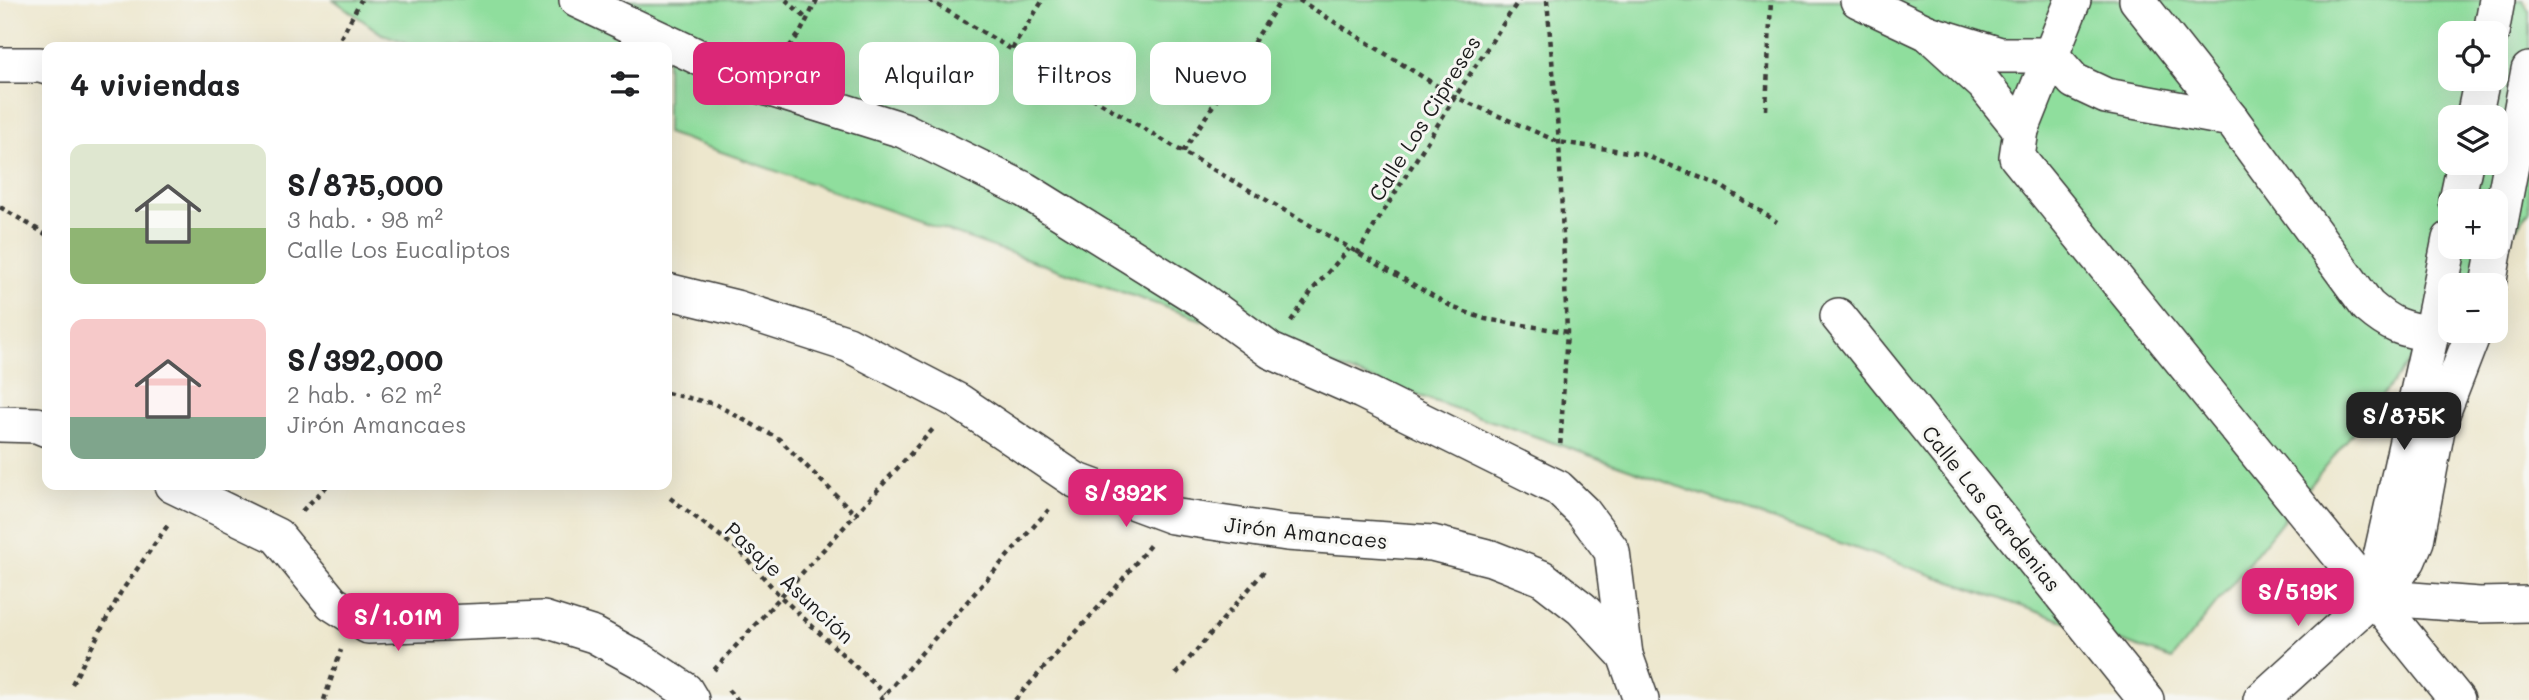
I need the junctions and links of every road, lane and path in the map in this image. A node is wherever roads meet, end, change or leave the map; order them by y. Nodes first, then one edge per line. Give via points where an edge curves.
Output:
1 (361, 0) edge
2 (577, 0) edge
3 (786, 0) edge
4 (817, 0) edge
5 (929, 0) edge
6 (1043, 0) edge
7 (1281, 0) edge
8 (1299, 0) edge
9 (1519, 0) edge
10 (1547, 0) edge
11 (1771, 0) edge
12 (1858, 0) edge
13 (2073, 0) edge
14 (2137, 0) edge
15 (2497, 0) edge
16 (808, 20) junction
17 (2493, 21) edge
18 (1928, 33) junction
19 (339, 42) edge
20 (666, 42) edge
21 (794, 42) edge
22 (672, 45) edge
23 (1012, 50) junction
24 (693, 54) edge
25 (2051, 55) junction
26 (0, 65) edge
27 (42, 66) edge
28 (2528, 81) edge
29 (1455, 97) junction
30 (822, 105) edge
31 (1766, 110) dead end
32 (2231, 118) junction
33 (2021, 130) junction
34 (1559, 142) junction
35 (1183, 152) junction
36 (2506, 189) edge
37 (0, 207) edge
38 (1777, 222) dead end
39 (42, 232) edge
40 (1349, 249) junction
41 (1357, 254) junction
42 (2446, 259) edge
43 (672, 292) edge
44 (1838, 316) dead end
45 (1567, 332) junction
46 (2431, 334) junction
47 (2469, 343) edge
48 (1271, 351) junction
49 (672, 394) edge
50 (958, 401) junction
51 (0, 424) edge
52 (42, 427) edge
53 (1074, 480) junction
54 (1558, 488) junction
55 (180, 490) edge
56 (183, 490) edge
57 (670, 498) dead end
58 (856, 516) junction
59 (1171, 516) junction
60 (1287, 533) junction
61 (781, 597) junction
62 (2372, 597) junction
63 (2529, 604) edge
64 (353, 616) junction
65 (1625, 655) junction
66 (1176, 674) dead end
67 (72, 684) dead end
68 (700, 687) edge
69 (885, 694) junction
70 (324, 700) edge
71 (880, 700) edge
72 (1015, 700) edge
73 (1641, 700) edge
74 (2146, 700) edge
75 (2261, 700) edge
76 (2457, 700) edge

1 - 19 path
2 - 20 street
3 - 16 path
4 - 16 path
5 - 23 path
6 - 23 path
7 - 35 path
8 - 29 path
9 - 29 path, Calle Los Cipreses
10 - 34 path
11 - 31 path
12 - 18 street
13 - 25 street
14 - 32 street
15 - 17 street
16 - 21 path
18 - 25 street via 2000,55
18 - 33 street via 1984,84
22 - 24 street
23 - 35 path
25 - 32 street via 2074,81 2106,96
25 - 33 street
26 - 27 street
28 - 36 street
29 - 34 path
29 - 41 path, Calle Los Cipreses
30 - 48 street via 903,130 1026,190 1200,299
32 - 46 street via 2368,306 2386,322
33 - 62 street via 2017,158
34 - 38 path via 1642,154 1721,186
34 - 45 path
35 - 40 path
37 - 39 path
40 - 41 path
40 - 48 path via 1314,288
41 - 45 path via 1454,308 1486,320
42 - 46 street
43 - 50 street, Jirón Amancaes via 848,344
44 - 74 street, Calle Las Gardenias
45 - 54 path
46 - 62 street
47 - 62 street via 2438,424 2409,561
48 - 54 street
49 - 58 path via 715,404 779,439
50 - 53 street, Jirón Amancaes
50 - 58 path
51 - 52 street
53 - 59 street, Jirón Amancaes
53 - 69 path
54 - 65 street via 1612,551
55 - 67 path
56 - 64 street via 277,536 332,603
57 - 61 path, Pasaje Asunción via 739,550
58 - 61 path
59 - 60 street, Jirón Amancaes
59 - 72 path via 1114,590
60 - 65 street, Jirón Amancaes via 1432,543 1491,558 1542,578 1582,609
60 - 66 path via 1267,569
61 - 68 path
61 - 69 path, Pasaje Asunción
62 - 63 street
62 - 75 street
62 - 76 street
64 - 68 street via 368,626 543,619 594,635 685,690
64 - 70 path
65 - 73 street
69 - 71 path

